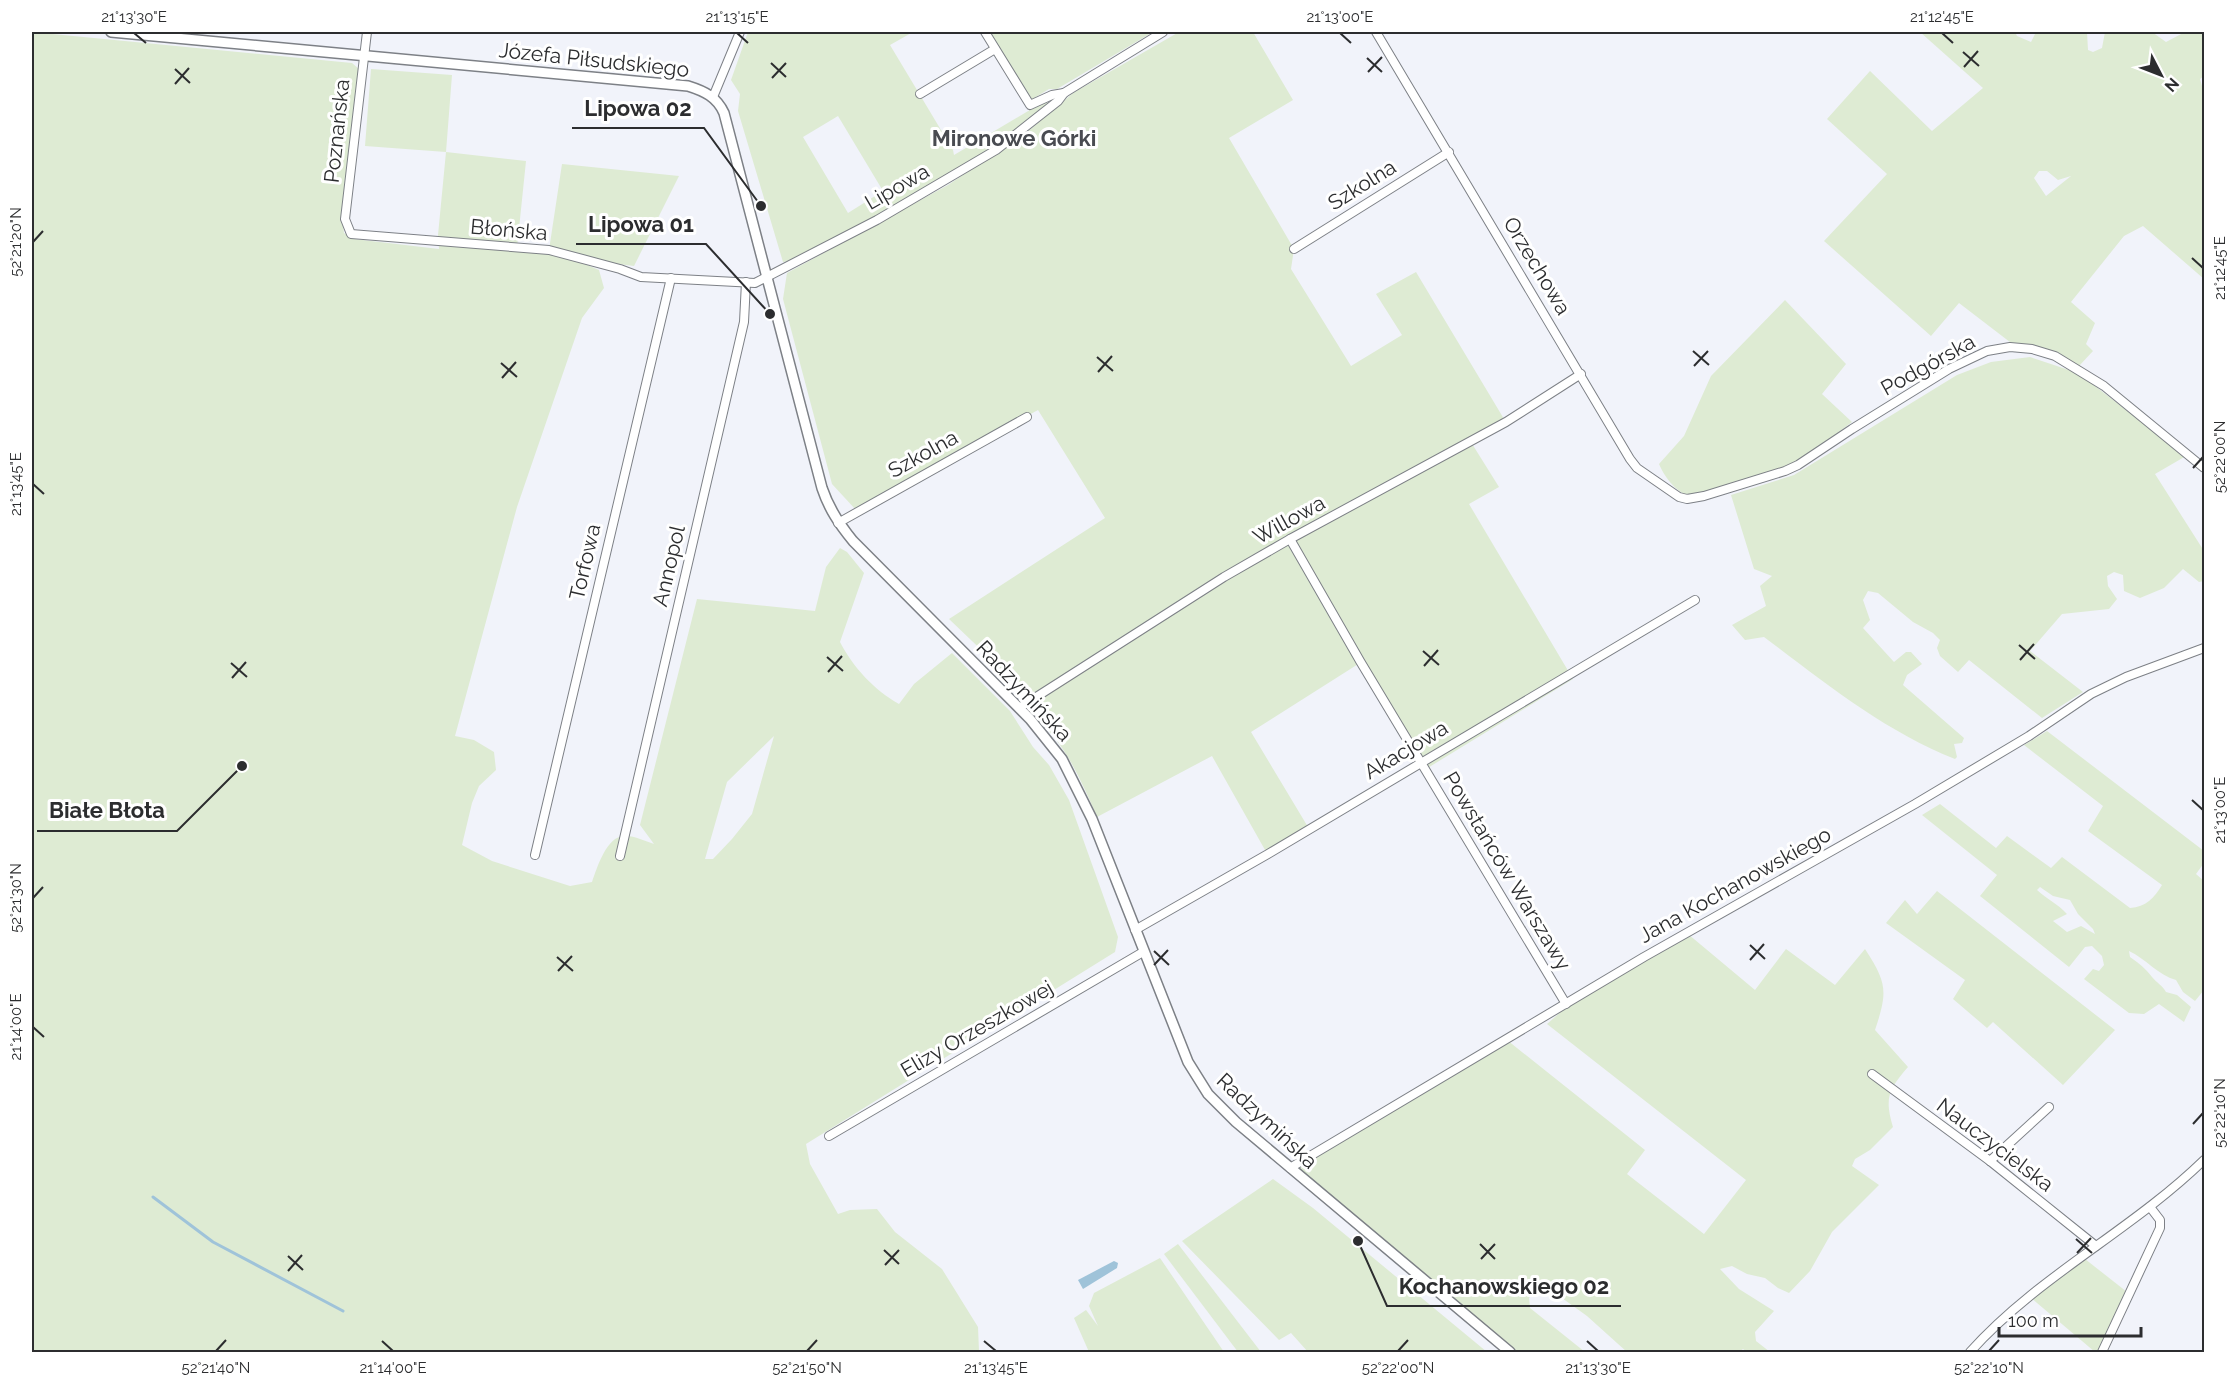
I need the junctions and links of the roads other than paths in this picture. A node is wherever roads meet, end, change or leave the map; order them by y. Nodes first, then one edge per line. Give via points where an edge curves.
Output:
1 (111, 32) edge
2 (367, 32) edge
3 (740, 32) edge
4 (985, 32) edge
5 (1163, 32) edge
6 (1376, 32) edge
7 (995, 49) junction
8 (364, 56) junction
9 (1064, 93) junction
10 (920, 94) dead end
11 (713, 97) junction
12 (1449, 152) junction
13 (351, 234) joint
14 (1294, 249) dead end
15 (671, 278) junction
16 (767, 278) junction
17 (746, 282) junction
18 (1581, 374) junction
19 (1027, 417) dead end
20 (2205, 468) edge
21 (1687, 499) joint
22 (838, 523) junction
23 (1290, 539) junction
24 (1695, 600) dead end
25 (2205, 648) edge
26 (1019, 708) junction
27 (1421, 762) junction
28 (535, 855) dead end
29 (620, 856) dead end
30 (1135, 930) junction
31 (1143, 952) junction
32 (1566, 1004) junction
33 (1872, 1074) dead end
34 (2049, 1107) dead end
35 (829, 1136) dead end
36 (2205, 1160) edge
37 (1990, 1161) junction
38 (1290, 1168) junction
39 (2150, 1207) junction
40 (2096, 1246) junction
41 (1510, 1353) edge
42 (1970, 1353) edge
43 (2102, 1353) edge

1 - 8 street, Józefa Piłsudskiego
2 - 8 street, Poznańska
3 - 11 street
4 - 7 street
5 - 9 street, Lipowa
6 - 12 street, Orzechowa
7 - 9 street, Lipowa via 1030,105
7 - 10 street
8 - 11 street, Józefa Piłsudskiego via 688,86
8 - 13 street, Poznańska via 345,219
9 - 16 street, Lipowa via 996,150 877,220
11 - 16 street, Radzymińska via 724,113
12 - 14 street, Szkolna
12 - 18 street, Orzechowa
13 - 15 street, Błońska via 549,250 641,277
15 - 17 street, Błońska
15 - 28 street, Torfowa
16 - 17 street, Błońska
16 - 22 street, Radzymińska via 822,488
17 - 29 street, Annopol via 744,322
18 - 21 street, Orzechowa via 1637,468
18 - 23 street, Willowa via 1498,427
19 - 22 street, Szkolna
20 - 21 street, Podgórska via 2104,386 2063,360 2032,349 2010,347 1987,351 1949,369 1798,465
22 - 26 street, Radzymińska
23 - 26 street, Willowa
23 - 27 street, Powstańców Warszawy
24 - 27 street, Akacjowa
25 - 32 street, Jana Kochanowskiego via 2091,694 1915,804
26 - 30 street, Radzymińska via 1054,747 1071,775
27 - 30 street, Akacjowa
27 - 32 street, Powstańców Warszawy
30 - 31 street, Radzymińska
31 - 35 street, Elizy Orzeszkowej
31 - 38 street, Radzymińska via 1199,1082 1228,1115
32 - 38 street, Jana Kochanowskiego
33 - 37 street, Nauczycielska
34 - 37 street
36 - 39 street
37 - 40 street, Nauczycielska
38 - 41 street, Radzymińska
39 - 40 street
39 - 43 street via 2160,1220 2160,1228
40 - 42 street via 2027,1296

